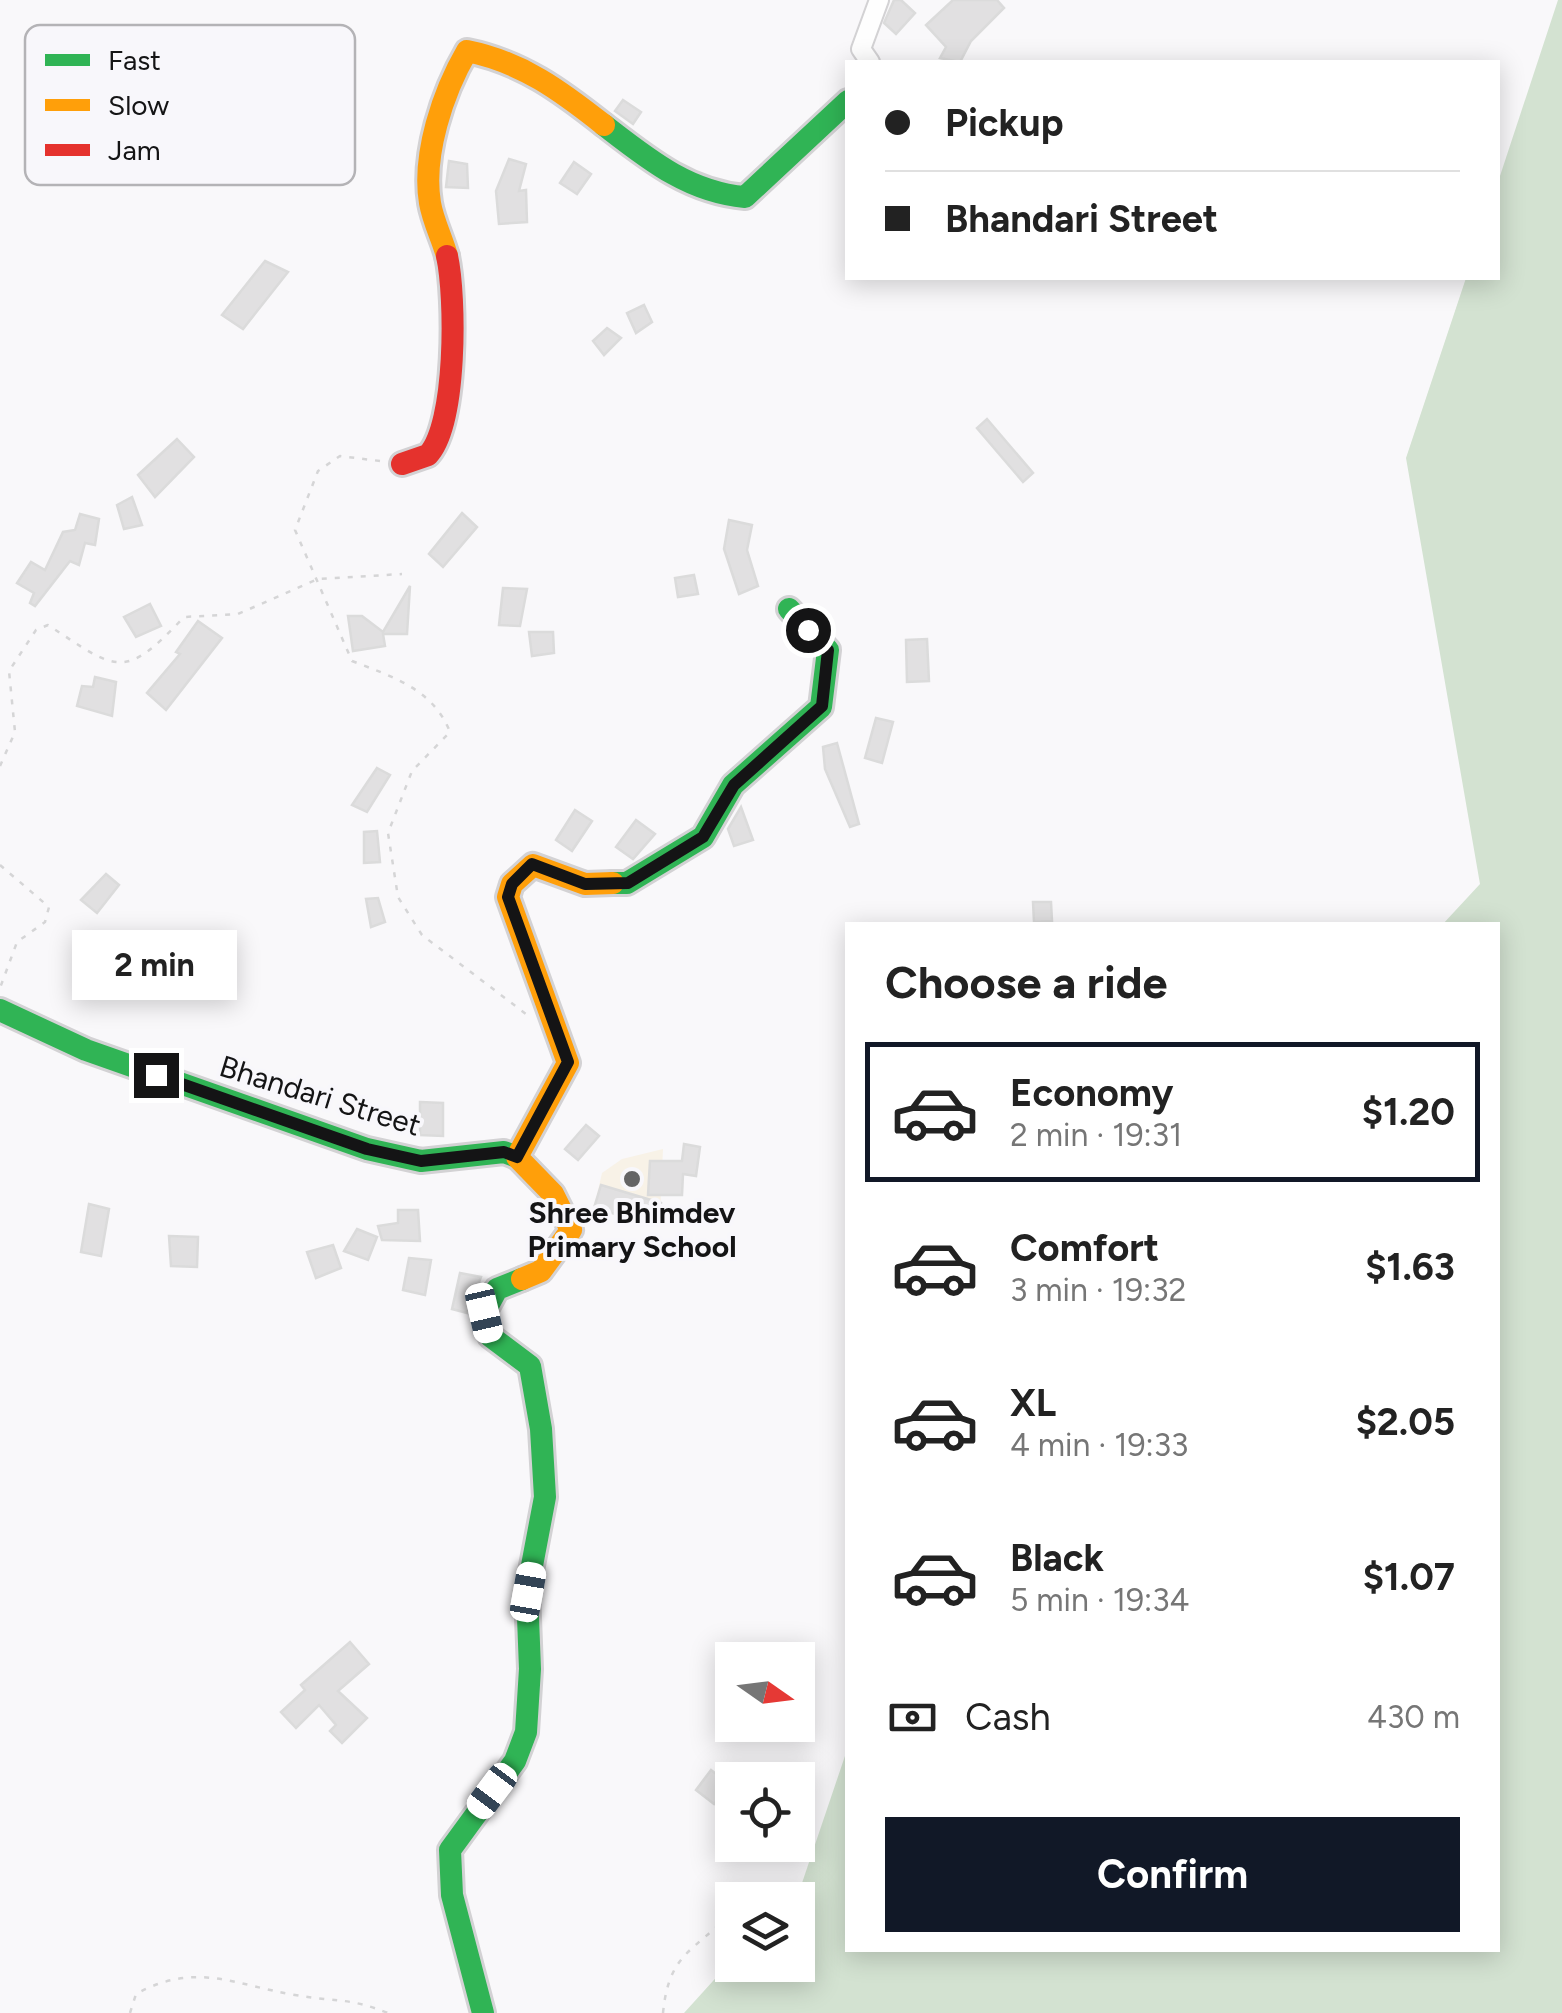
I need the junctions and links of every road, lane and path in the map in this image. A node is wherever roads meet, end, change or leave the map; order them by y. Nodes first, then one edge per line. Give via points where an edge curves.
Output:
1 (879, 0) edge
2 (869, 60) edge
3 (845, 104) edge
4 (402, 464) joint
5 (402, 574) dead end
6 (318, 579) junction
7 (789, 609) dead end
8 (0, 766) edge
9 (0, 864) edge
10 (0, 991) edge
11 (0, 1010) edge
12 (528, 1016) dead end
13 (517, 1157) junction
14 (715, 1927) edge
15 (130, 2013) edge
16 (388, 2013) edge
17 (482, 2013) edge
18 (663, 2013) edge

1 - 2 street via 861,49
3 - 4 street via 745,197 725,200 652,163 575,99 487,52 468,52 456,68 430,165 428,200 449,262 453,298 444,413 434,448 422,460
4 - 6 path via 340,456 318,471 295,530
5 - 6 path
6 - 8 path via 238,614 184,617 148,655 124,662 104,664 48,625 36,630 9,670 16,732
6 - 12 path via 352,662 406,682 442,712 450,732 412,770 388,833 398,896 422,935
7 - 13 street via 828,650 822,706 734,785 703,837 628,883 585,884 532,864 512,884 508,897 568,1062
9 - 10 path via 49,907 45,922 17,942
11 - 13 street, Bhandari Street via 86,1050 367,1149 421,1161 504,1152
13 - 17 street via 553,1194 571,1230 542,1271 497,1289 484,1313 490,1336 530,1366 545,1498 528,1592 526,1732 514,1761 450,1850 452,1895
14 - 18 path via 668,1974
15 - 16 path via 136,1994 187,1975 342,1997

